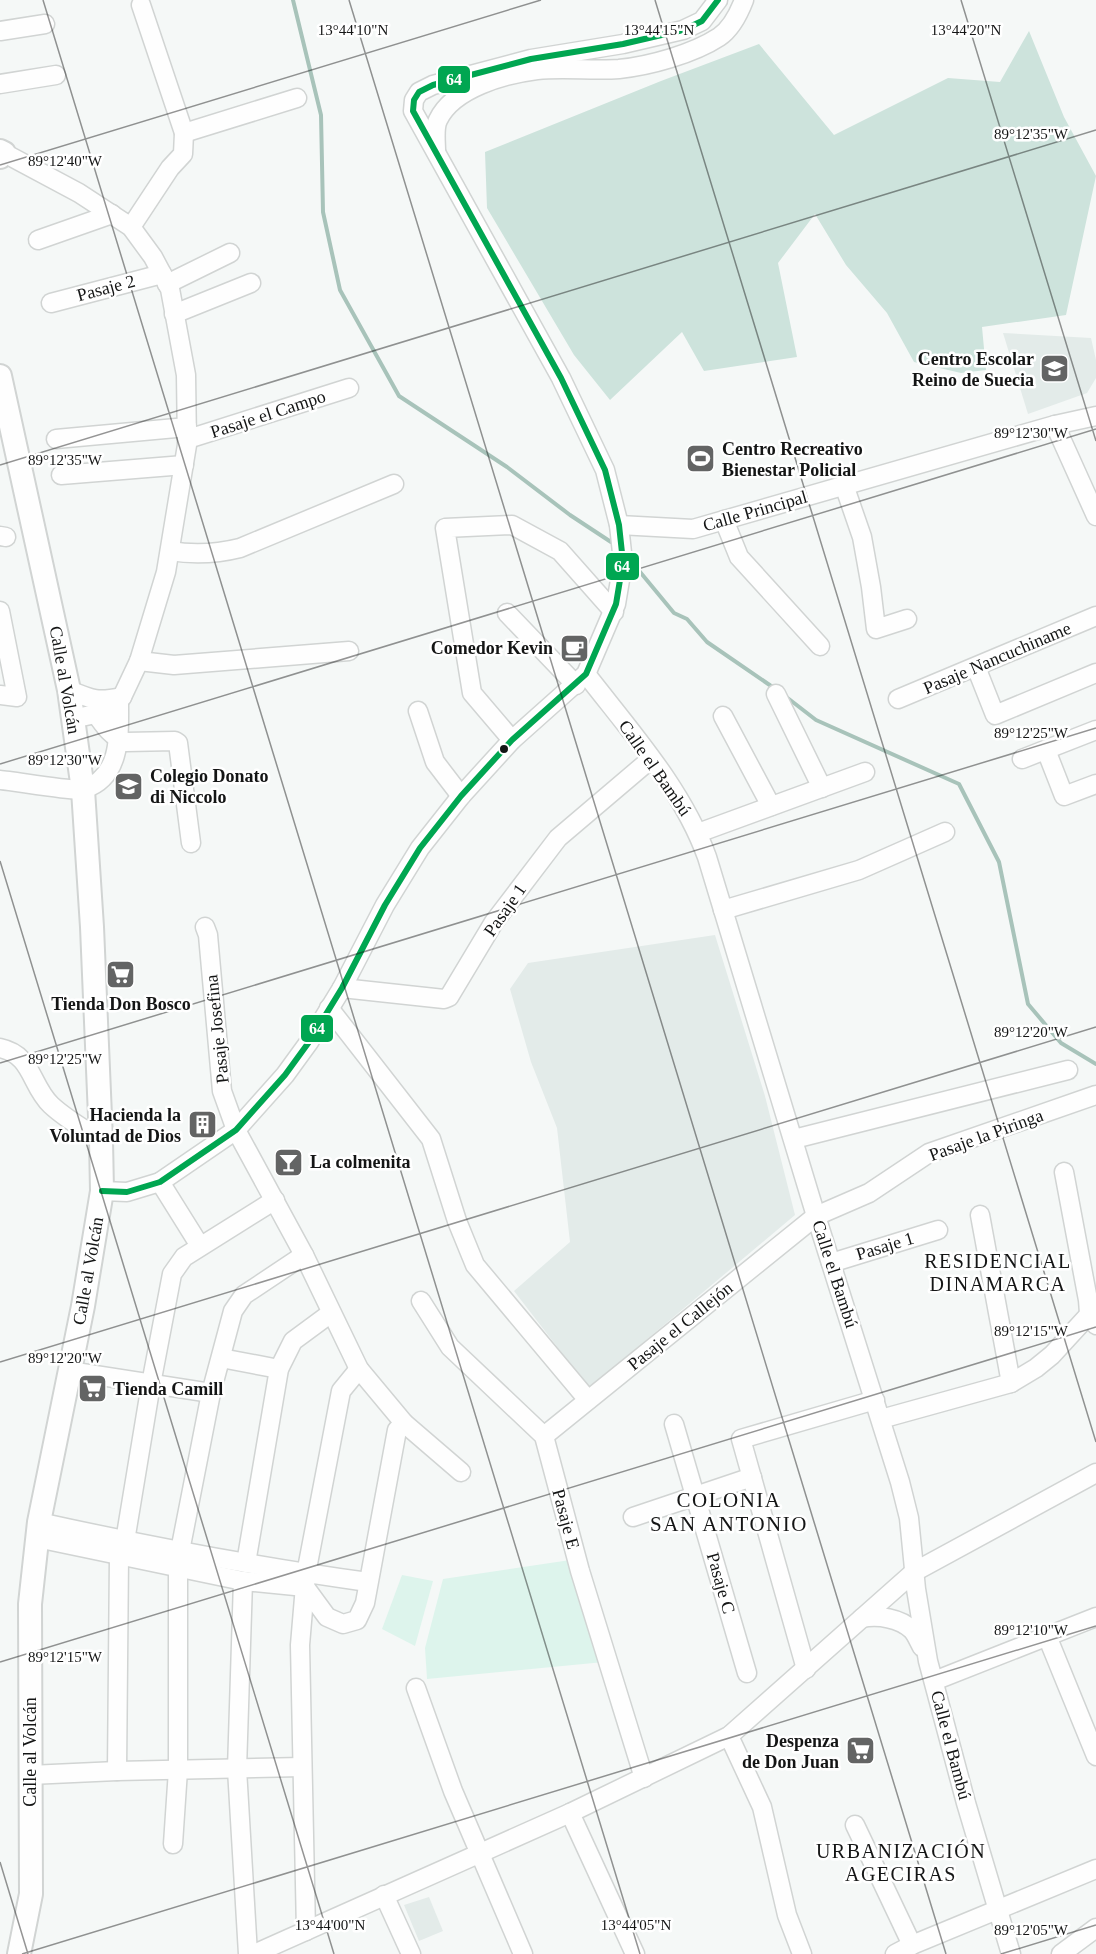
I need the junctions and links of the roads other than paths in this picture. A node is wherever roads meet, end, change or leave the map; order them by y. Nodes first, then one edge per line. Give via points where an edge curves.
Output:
1 (718, 0) edge
2 (744, 0) edge
3 (141, 4) dead end
4 (45, 24) dead end
5 (0, 32) edge
6 (56, 75) dead end
7 (0, 84) edge
8 (297, 98) dead end
9 (184, 133) junction
10 (436, 153) junction
11 (1, 154) edge
12 (111, 214) junction
13 (131, 227) junction
14 (38, 240) dead end
15 (230, 253) dead end
16 (164, 279) junction
17 (250, 283) dead end
18 (51, 303) dead end
19 (174, 314) junction
20 (0, 376) edge
21 (349, 388) dead end
22 (1096, 416) edge
23 (1055, 425) junction
24 (188, 433) junction
25 (56, 439) dead end
26 (184, 465) junction
27 (62, 475) dead end
28 (394, 484) dead end
29 (844, 485) junction
30 (1096, 516) edge
31 (724, 520) junction
32 (619, 525) junction
33 (170, 551) junction
34 (0, 611) edge
35 (614, 612) junction
36 (507, 613) dead end
37 (1096, 616) edge
38 (907, 619) dead end
39 (819, 646) dead end
40 (349, 651) dead end
41 (140, 661) junction
42 (976, 667) junction
43 (1096, 674) edge
44 (581, 680) junction
45 (69, 690) junction
46 (776, 694) dead end
47 (0, 695) edge
48 (121, 699) junction
49 (898, 699) dead end
50 (418, 711) dead end
51 (96, 714) junction
52 (723, 716) dead end
53 (72, 719) junction
54 (1096, 730) edge
55 (119, 740) junction
56 (512, 740) junction
57 (1046, 750) junction
58 (651, 759) junction
59 (1022, 759) dead end
60 (865, 772) dead end
61 (0, 780) edge
62 (1096, 784) edge
63 (822, 788) junction
64 (82, 790) junction
65 (461, 796) junction
66 (771, 806) junction
67 (698, 832) junction
68 (945, 832) dead end
69 (191, 843) dead end
70 (723, 910) junction
71 (205, 927) dead end
72 (342, 988) junction
73 (329, 1008) junction
74 (0, 1048) edge
75 (1068, 1070) dead end
76 (1096, 1095) edge
77 (236, 1130) junction
78 (794, 1138) junction
79 (101, 1140) junction
80 (1064, 1172) dead end
81 (160, 1182) junction
82 (102, 1191) junction
83 (275, 1200) junction
84 (980, 1215) dead end
85 (816, 1216) junction
86 (939, 1230) dead end
87 (200, 1246) junction
88 (304, 1255) junction
89 (831, 1263) junction
90 (421, 1301) dead end
91 (331, 1313) junction
92 (1094, 1315) edge
93 (221, 1358) junction
94 (279, 1369) junction
95 (359, 1369) junction
96 (69, 1371) junction
97 (1011, 1383) junction
98 (151, 1384) junction
99 (211, 1393) junction
100 (588, 1400) junction
101 (875, 1400) junction
102 (881, 1419) junction
103 (404, 1423) junction
104 (674, 1424) dead end
105 (544, 1436) junction
106 (461, 1472) dead end
107 (1096, 1473) edge
108 (752, 1478) junction
109 (695, 1496) junction
110 (633, 1517) dead end
111 (38, 1530) junction
112 (122, 1548) junction
113 (179, 1560) junction
114 (246, 1563) junction
115 (914, 1572) junction
116 (306, 1580) junction
117 (243, 1581) junction
118 (368, 1582) junction
119 (1096, 1617) edge
120 (862, 1618) junction
121 (1047, 1636) junction
122 (928, 1661) junction
123 (806, 1669) junction
124 (747, 1673) dead end
125 (934, 1681) junction
126 (416, 1688) dead end
127 (729, 1736) junction
128 (1096, 1756) edge
129 (302, 1767) junction
130 (237, 1768) junction
131 (178, 1770) junction
132 (117, 1771) junction
133 (30, 1775) junction
134 (644, 1778) junction
135 (570, 1813) junction
136 (855, 1825) dead end
137 (173, 1844) dead end
138 (478, 1853) junction
139 (1096, 1869) edge
140 (384, 1895) junction
141 (996, 1910) junction
142 (1096, 1928) edge
143 (306, 1930) junction
144 (291, 1946) edge
145 (903, 1950) edge
146 (19, 1954) edge
147 (248, 1954) edge
148 (254, 1954) edge
149 (411, 1954) edge
150 (524, 1954) edge
151 (635, 1954) edge
152 (802, 1954) edge
153 (1011, 1954) edge
154 (1061, 1954) edge

1 - 10 street via 702,21 683,30 531,59 419,92 412,111
2 - 10 street via 729,28 688,53 619,69 536,70 468,90 449,104 437,121
3 - 9 street
4 - 5 street
6 - 7 street
8 - 9 street
9 - 13 street via 183,154
10 - 32 street via 561,378 605,470
11 - 12 street via 79,193
12 - 13 street
12 - 14 street
13 - 16 street
15 - 16 street, Pasaje 2
16 - 18 street, Pasaje 2
16 - 19 street via 170,289
17 - 19 street
19 - 24 street via 186,375
20 - 45 main road, Calle al Volcán
21 - 24 street, Pasaje el Campo
22 - 23 street, Calle Principal
23 - 29 street, Calle Principal
23 - 30 street
24 - 25 street, Pasaje el Campo
24 - 26 street
26 - 27 street
26 - 33 street
28 - 33 street via 240,548 193,555
29 - 31 street, Calle Principal
29 - 38 street via 862,537 876,629
31 - 32 street, Calle Principal via 693,528
31 - 39 street via 739,557
32 - 35 street via 623,562
33 - 41 street
34 - 47 street via 17,697
35 - 44 street
35 - 56 street via 560,551 512,525 446,528 472,693
36 - 44 street, Calle el Bambú
37 - 42 street, Pasaje Nancuchiname
40 - 41 street via 174,665
41 - 48 street
42 - 43 street via 995,715
42 - 49 street, Pasaje Nancuchiname
44 - 56 street
44 - 58 street, Calle el Bambú
45 - 48 street via 92,700
45 - 53 main road, Calle al Volcán
46 - 63 street
48 - 51 street via 109,711
48 - 55 street
50 - 65 street via 435,762
51 - 53 street
51 - 55 street
52 - 66 street
53 - 64 main road, Calle al Volcán
54 - 57 street
55 - 64 street via 111,768
55 - 69 street via 178,743
56 - 65 street
57 - 59 street
57 - 62 street via 1064,796
58 - 67 street, Calle el Bambú
58 - 72 street, Pasaje 1 via 558,838 494,922 449,997
60 - 63 street
61 - 64 street
63 - 66 street
64 - 79 main road, Calle al Volcán
65 - 72 street via 420,848
66 - 67 street
67 - 70 street, Calle el Bambú
68 - 70 street via 860,870
70 - 78 street, Calle el Bambú
71 - 77 street, Pasaje Josefina via 222,1091
72 - 73 street
73 - 77 street via 285,1075
73 - 100 street via 432,1139 475,1265
74 - 79 street via 13,1050 25,1062 49,1103
75 - 78 street
76 - 85 street, Pasaje la Piringa via 929,1153 869,1193
77 - 81 street
77 - 83 street, Pasaje Josefina
78 - 85 street, Calle el Bambú
79 - 82 main road, Calle al Volcán
80 - 92 street
81 - 82 street via 127,1192
81 - 87 street
82 - 96 main road, Calle al Volcán
83 - 87 street
83 - 88 street, Pasaje Josefina
84 - 97 street
85 - 89 street, Calle el Bambú
85 - 100 street, Pasaje el Callejón
86 - 89 street, Pasaje 1
87 - 98 street via 184,1257 172,1274
88 - 91 street, Pasaje Josefina
88 - 93 street via 244,1295 233,1311
89 - 101 street, Calle el Bambú
90 - 105 street via 450,1347
91 - 94 street via 293,1341
91 - 95 street, Pasaje Josefina
92 - 97 street via 1045,1362
93 - 94 street
93 - 99 street
94 - 114 street
95 - 103 street, Pasaje Josefina
95 - 116 street via 341,1391
96 - 98 street
96 - 111 main road, Calle al Volcán
97 - 102 street
98 - 99 street
98 - 112 street
99 - 113 street
100 - 105 street, Pasaje el Callejón
101 - 102 street, Calle el Bambú
101 - 108 street via 741,1439
102 - 115 street, Calle el Bambú via 909,1518
103 - 106 street, Pasaje Josefina
103 - 118 street via 397,1430
104 - 109 street, Pasaje C
105 - 134 street, Pasaje E via 580,1571
107 - 115 street
108 - 109 street
108 - 123 street
109 - 110 street
109 - 124 street, Pasaje C
111 - 112 street
111 - 133 main road, Calle al Volcán via 30,1604
112 - 113 street
112 - 132 street
113 - 114 street
113 - 117 street
113 - 131 street
114 - 116 street
115 - 120 street
115 - 122 street, Calle el Bambú
116 - 117 street
116 - 118 street
116 - 118 street via 327,1617 343,1624 357,1620
116 - 129 street via 300,1645
117 - 130 street
119 - 121 street
120 - 122 street via 873,1616 904,1624 914,1631
120 - 123 street
121 - 125 street
121 - 128 street
122 - 125 street, Calle el Bambú
123 - 127 street
125 - 141 street, Calle el Bambú
126 - 138 street
127 - 134 street
127 - 152 street via 762,1806 787,1915
129 - 130 street
129 - 143 street
130 - 131 street
130 - 147 street
131 - 132 street
131 - 137 street
132 - 133 street
133 - 146 main road, Calle al Volcán via 31,1894
134 - 135 street
135 - 138 street
135 - 151 street
136 - 145 street
138 - 140 street
138 - 150 street
139 - 141 street
140 - 143 street
140 - 149 street
141 - 145 street
141 - 153 street, Calle el Bambú
142 - 154 street
143 - 144 street
144 - 148 street

